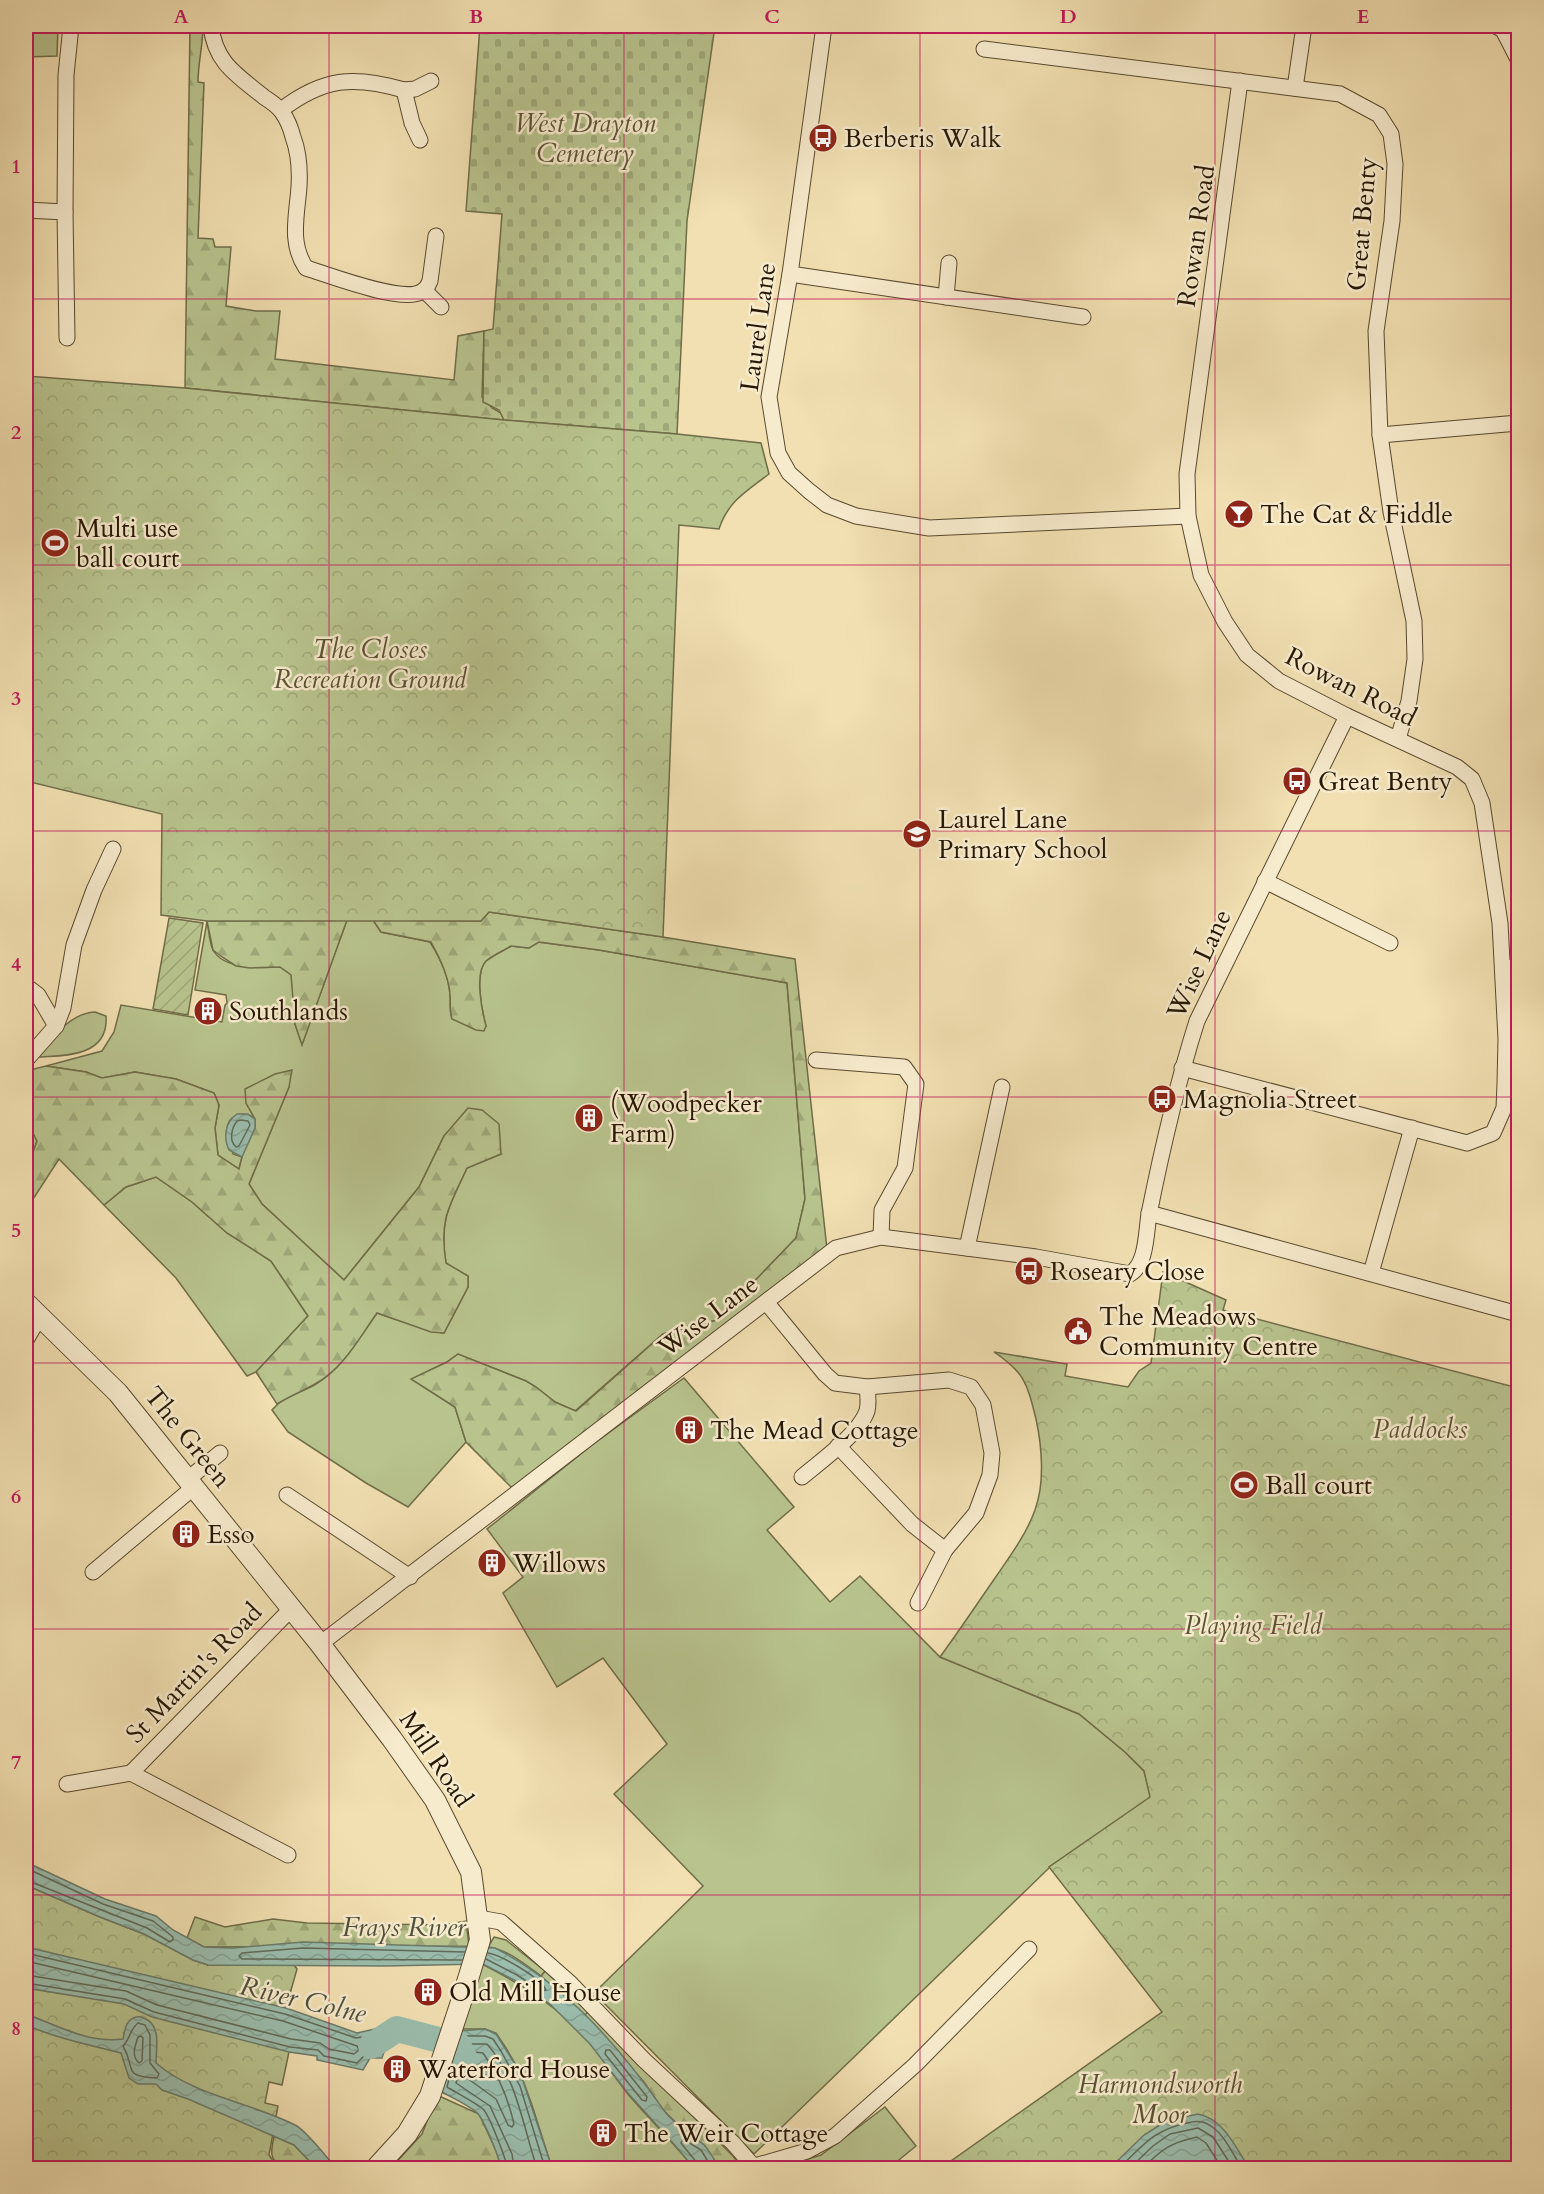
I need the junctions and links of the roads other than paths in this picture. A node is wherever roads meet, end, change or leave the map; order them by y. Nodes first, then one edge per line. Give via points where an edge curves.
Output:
1 (71, 26) edge
2 (211, 26) edge
3 (824, 26) edge
4 (1304, 26) edge
5 (1496, 26) edge
6 (984, 49) dead end
7 (1518, 59) edge
8 (431, 81) dead end
9 (1240, 81) junction
10 (1295, 88) junction
11 (404, 90) junction
12 (282, 110) junction
13 (420, 140) dead end
14 (26, 210) edge
15 (65, 212) junction
16 (436, 236) dead end
17 (949, 263) dead end
18 (790, 274) junction
19 (424, 290) junction
20 (946, 297) junction
21 (441, 307) dead end
22 (1083, 317) dead end
23 (67, 338) dead end
24 (1518, 423) edge
25 (1380, 435) junction
26 (1188, 516) junction
27 (1347, 716) junction
28 (1398, 739) junction
29 (113, 849) dead end
30 (1265, 881) junction
31 (1390, 943) dead end
32 (1511, 968) edge
33 (26, 986) edge
34 (56, 1026) junction
35 (26, 1060) edge
36 (816, 1060) dead end
37 (1182, 1068) junction
38 (1002, 1086) dead end
39 (1412, 1128) junction
40 (1149, 1213) junction
41 (881, 1237) junction
42 (967, 1248) junction
43 (1371, 1273) junction
44 (766, 1302) junction
45 (33, 1310) edge
46 (1518, 1314) edge
47 (26, 1340) edge
48 (867, 1388) junction
49 (838, 1446) junction
50 (220, 1453) dead end
51 (802, 1477) dead end
52 (191, 1483) junction
53 (287, 1495) dead end
54 (945, 1550) junction
55 (93, 1572) dead end
56 (410, 1577) junction
57 (918, 1603) dead end
58 (291, 1609) junction
59 (320, 1644) junction
60 (130, 1773) junction
61 (68, 1784) dead end
62 (288, 1855) dead end
63 (479, 1918) junction
64 (1029, 1950) dead end
65 (755, 2167) edge
66 (376, 2169) edge

1 - 15 street via 66,75
2 - 12 street via 215,48 225,64
3 - 18 street, Laurel Lane
4 - 10 street
5 - 7 street via 1512,43
6 - 9 street, Great Benty
8 - 11 street
9 - 10 street, Great Benty
9 - 26 street, Rowan Road via 1187,474
10 - 25 street, Great Benty via 1340,94 1379,115 1391,134 1395,164 1392,221 1376,331
11 - 12 street via 352,81 333,84 315,88
11 - 13 street
12 - 19 street via 297,151 295,238 306,268 388,293 404,295
14 - 15 street
15 - 23 street
16 - 19 street via 431,277
17 - 20 street
18 - 20 street
18 - 26 street, Laurel Lane via 769,397 778,453 789,473 828,505 856,516 929,528
19 - 21 street
20 - 22 street
24 - 25 street
25 - 28 street, Great Benty via 1391,512 1414,621 1415,659
26 - 27 street, Rowan Road via 1201,575 1247,655 1279,681
27 - 28 street, Rowan Road
27 - 30 street, Wise Lane
28 - 32 street, Rowan Road via 1458,767 1472,779 1482,802 1500,923
29 - 34 street via 74,945
30 - 31 street
30 - 37 street, Wise Lane via 1197,1021
32 - 39 street, Rowan Road via 1504,1108 1492,1133 1467,1143
33 - 34 street via 38,995
34 - 35 street
36 - 41 street via 904,1067 916,1084 905,1168 882,1210
37 - 39 street
37 - 40 street, Wise Lane
38 - 42 street
39 - 43 street
40 - 42 street, Wise Lane via 1140,1264 1130,1274
40 - 43 street
41 - 42 street, Wise Lane
41 - 44 street, Wise Lane via 836,1248
43 - 46 street
44 - 48 street via 835,1383
44 - 56 street, Wise Lane
45 - 47 street
45 - 52 street, The Green via 118,1393
48 - 49 street via 866,1413
48 - 54 street via 949,1380 971,1387 983,1405 992,1453 990,1475 976,1513
49 - 51 street
49 - 54 street via 912,1524
50 - 52 street
52 - 55 street
52 - 58 street, The Green
53 - 56 street
54 - 57 street
56 - 59 street, Wise Lane
58 - 59 street, The Green
58 - 60 street, St Martin's Road
59 - 63 street, Mill Road via 443,1813 471,1872
60 - 61 street
60 - 62 street, St Martin's Road
63 - 65 street via 501,1923 569,1982
63 - 66 street, Mill Road via 480,1940 434,2087 407,2134
64 - 65 street via 915,2065 835,2136 807,2151

